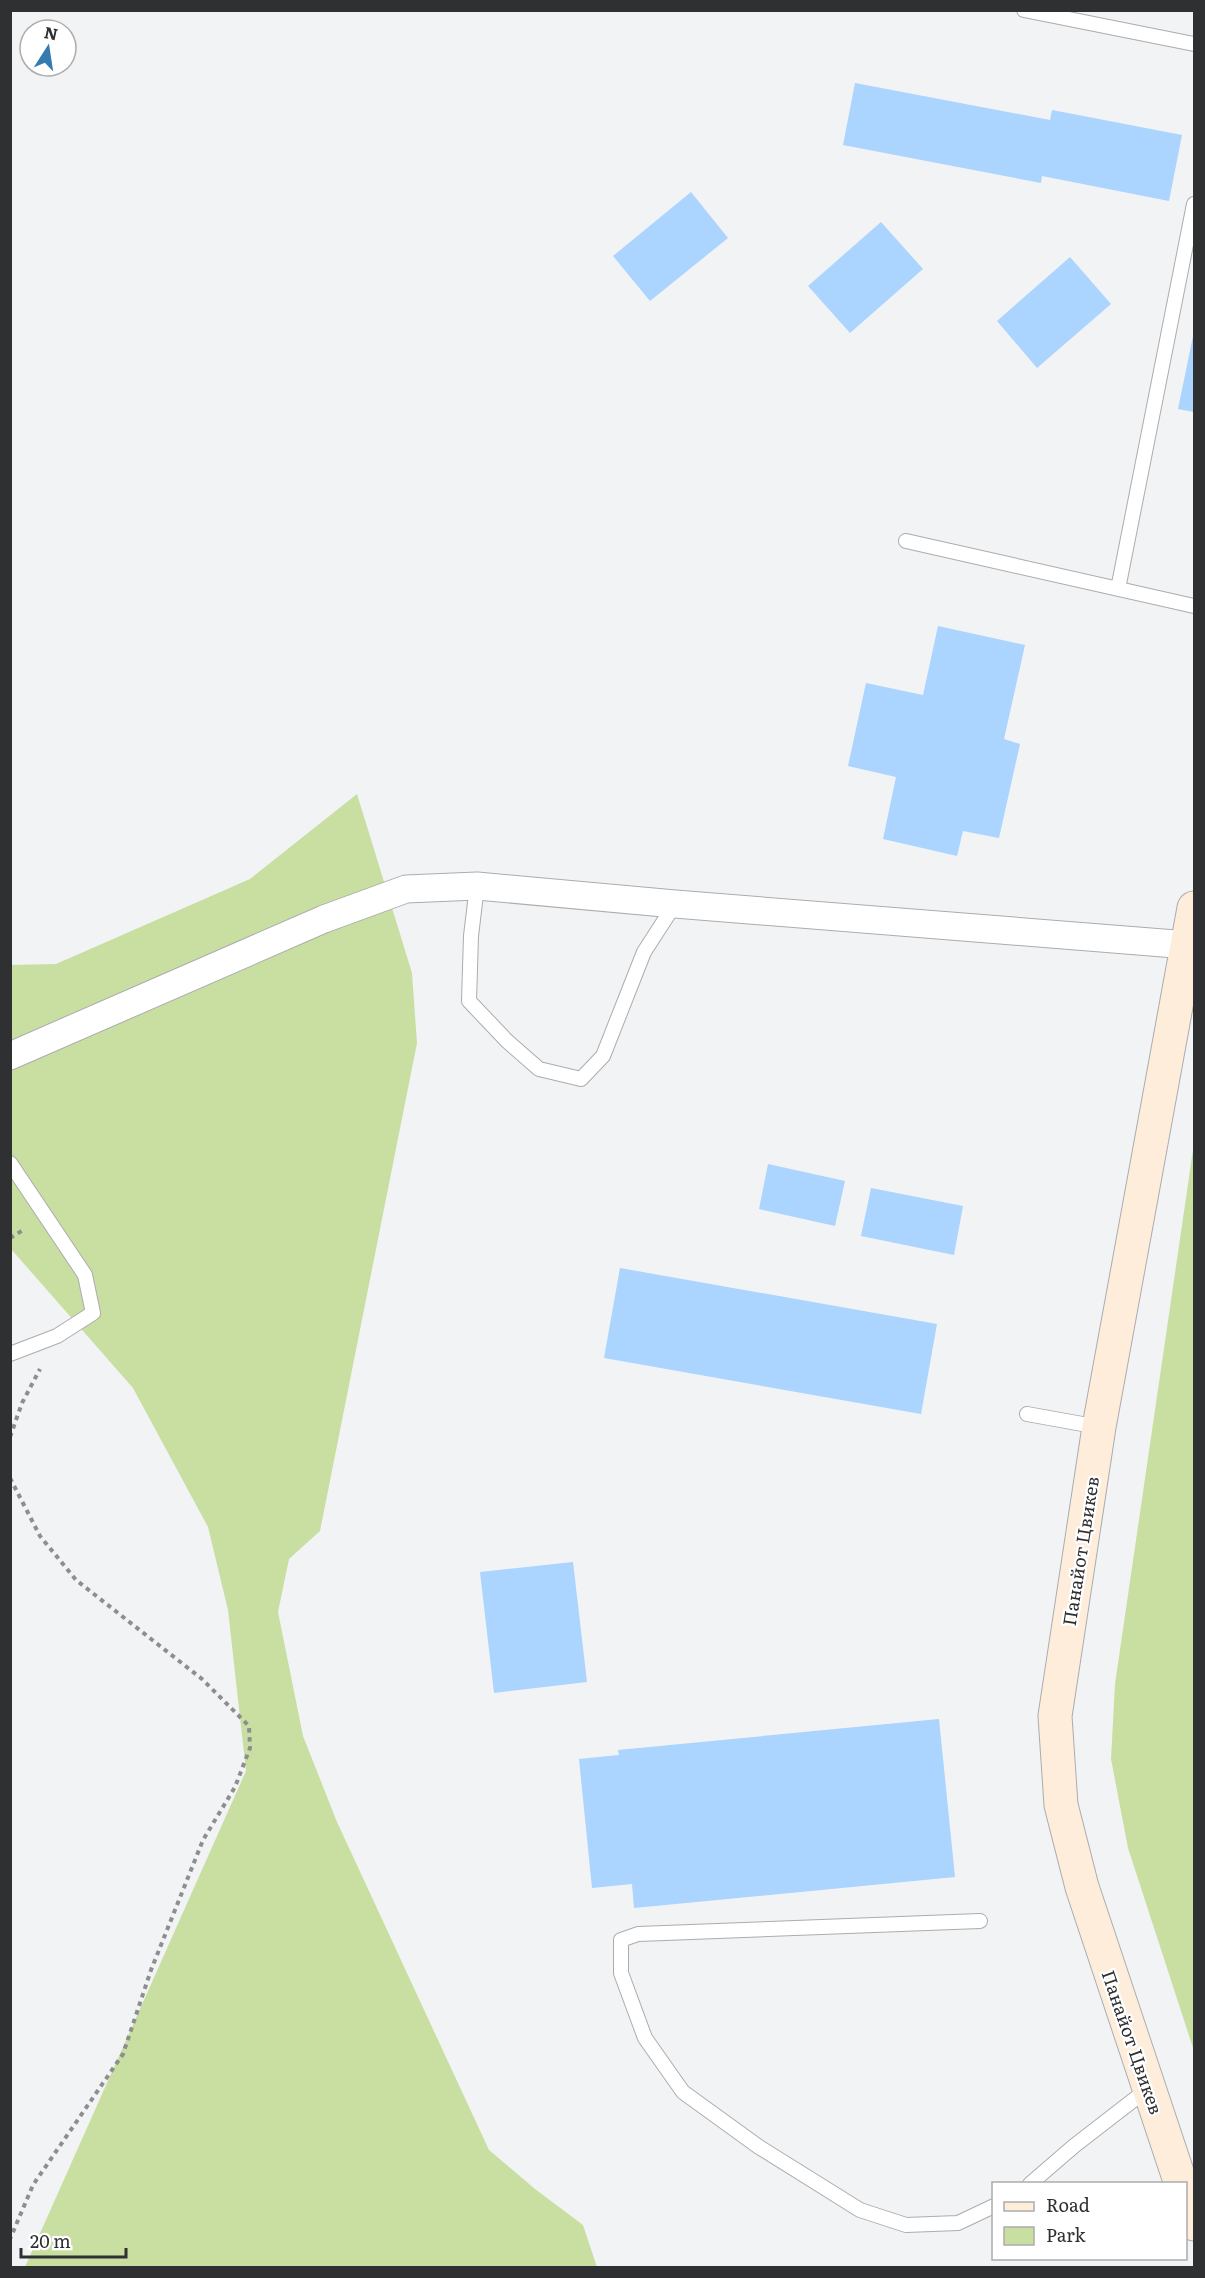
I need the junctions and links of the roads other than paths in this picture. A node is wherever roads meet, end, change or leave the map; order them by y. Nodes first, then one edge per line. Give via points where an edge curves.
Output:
1 (1024, 10) edge
2 (1194, 44) edge
3 (1194, 204) edge
4 (906, 541) dead end
5 (1118, 589) junction
6 (1194, 606) edge
7 (477, 886) junction
8 (675, 904) junction
9 (1194, 908) edge
10 (1188, 945) junction
11 (10, 1056) edge
12 (10, 1163) edge
13 (10, 1354) edge
14 (1027, 1414) dead end
15 (1100, 1427) junction
16 (980, 1921) dead end
17 (1149, 2088) junction
18 (1032, 2182) edge
19 (1180, 2182) edge
20 (1187, 2204) edge
21 (992, 2206) edge
22 (1194, 2224) edge

1 - 2 lane
3 - 5 lane
4 - 5 lane
5 - 6 lane
7 - 8 street
7 - 8 lane via 469,1001 538,1070 581,1078 603,1056 644,952
7 - 11 street via 406,889 324,919
8 - 10 street
9 - 10 street, Панайот Цвикев
10 - 15 street, Панайот Цвикев
12 - 13 lane via 85,1275 93,1313 57,1336
14 - 15 lane
15 - 17 street, Панайот Цвикев via 1055,1716 1061,1805 1082,1887
16 - 21 lane via 638,1934 621,1940 621,1973 645,2038 682,2092 759,2147 860,2210 906,2225 958,2223
17 - 18 lane
17 - 19 street, Панайот Цвикев
20 - 22 street

